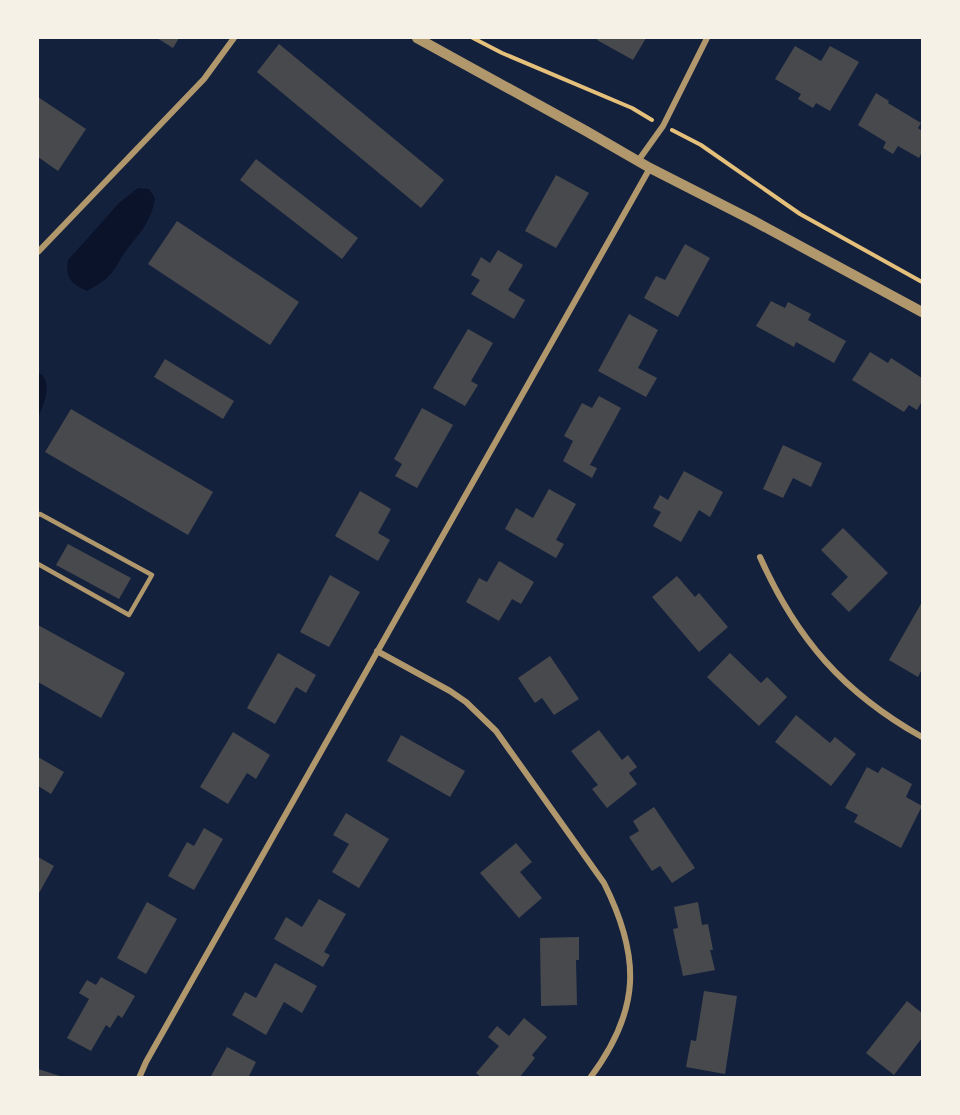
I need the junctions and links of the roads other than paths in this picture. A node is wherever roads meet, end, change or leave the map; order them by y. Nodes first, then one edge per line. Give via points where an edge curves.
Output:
1 (234, 38) edge
2 (417, 38) edge
3 (707, 38) edge
4 (638, 161) junction
5 (650, 168) junction
6 (38, 252) edge
7 (922, 312) edge
8 (38, 515) edge
9 (760, 557) dead end
10 (38, 564) edge
11 (377, 651) junction
12 (922, 737) edge
13 (140, 1077) edge
14 (590, 1077) edge

1 - 6 street via 204,79
2 - 4 street
3 - 4 street via 663,126
4 - 5 street
5 - 7 street
5 - 11 street
8 - 10 lane via 152,575 129,615
9 - 12 street via 796,623 833,671 864,699
11 - 13 street
11 - 14 street via 450,691 496,731 604,883 618,910 630,956 627,1003 606,1056

